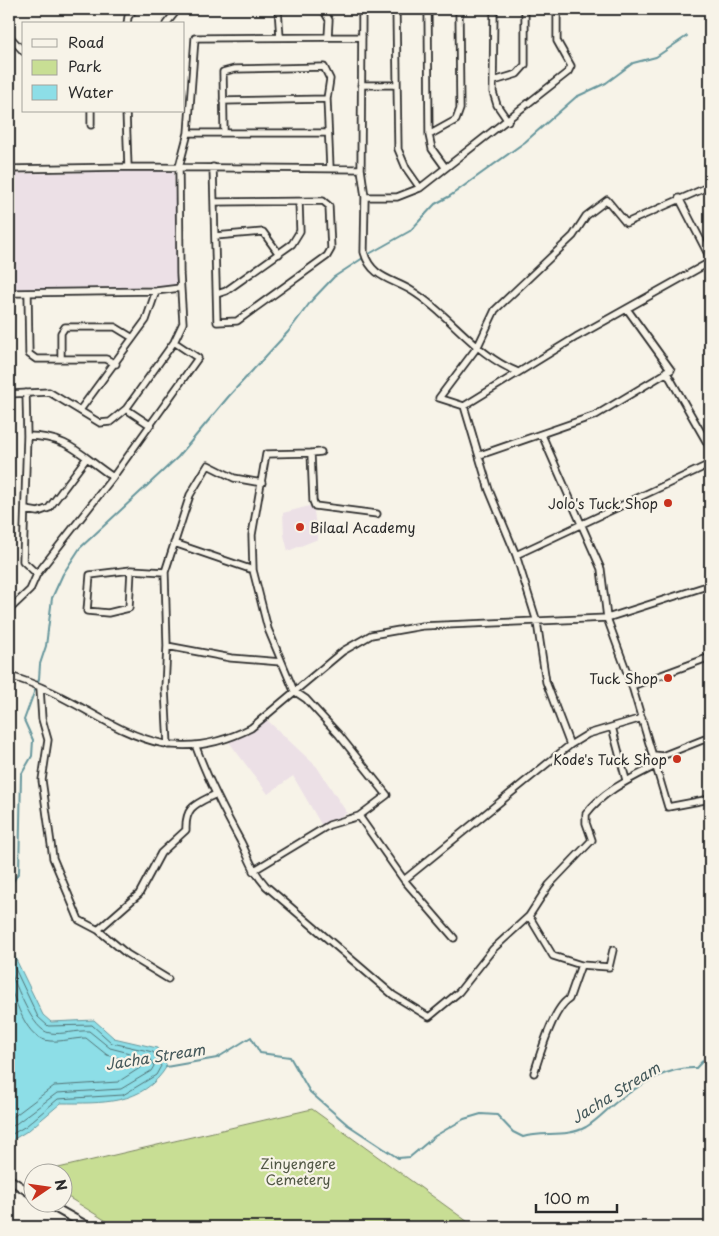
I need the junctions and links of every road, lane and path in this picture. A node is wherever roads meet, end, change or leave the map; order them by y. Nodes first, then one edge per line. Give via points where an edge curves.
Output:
1 (134, 9) edge
2 (178, 9) edge
3 (278, 9) edge
4 (322, 9) edge
5 (362, 9) edge
6 (396, 9) edge
7 (428, 9) edge
8 (459, 9) edge
9 (494, 9) edge
10 (525, 9) edge
11 (557, 9) edge
12 (127, 22) edge
13 (168, 22) edge
14 (9, 36) edge
15 (328, 36) junction
16 (280, 37) junction
17 (362, 37) junction
18 (22, 50) edge
19 (494, 81) junction
20 (361, 85) junction
21 (397, 85) junction
22 (327, 99) junction
23 (223, 101) junction
24 (187, 106) edge
25 (91, 112) edge
26 (126, 112) edge
27 (508, 121) junction
28 (91, 125) dead end
29 (224, 131) junction
30 (328, 132) junction
31 (188, 133) junction
32 (429, 135) junction
33 (128, 166) junction
34 (445, 166) junction
35 (179, 167) junction
36 (213, 167) junction
37 (330, 168) junction
38 (9, 169) edge
39 (361, 169) junction
40 (420, 188) junction
41 (709, 188) edge
42 (365, 197) junction
43 (680, 198) junction
44 (214, 202) junction
45 (299, 202) junction
46 (215, 236) junction
47 (279, 254) junction
48 (710, 258) edge
49 (710, 262) edge
50 (180, 288) junction
51 (156, 291) junction
52 (9, 293) edge
53 (28, 293) junction
54 (217, 294) junction
55 (627, 309) junction
56 (133, 338) junction
57 (174, 342) junction
58 (478, 346) junction
59 (62, 359) junction
60 (116, 364) junction
61 (666, 370) junction
62 (518, 372) junction
63 (26, 393) junction
64 (9, 394) edge
65 (464, 406) junction
66 (126, 409) junction
67 (80, 410) junction
68 (150, 425) junction
69 (542, 435) junction
70 (27, 436) junction
71 (710, 448) edge
72 (321, 452) dead end
73 (311, 453) junction
74 (480, 455) junction
75 (86, 460) junction
76 (710, 464) edge
77 (113, 477) junction
78 (262, 483) junction
79 (26, 510) junction
80 (377, 514) dead end
81 (580, 524) junction
82 (174, 543) junction
83 (516, 555) junction
84 (131, 570) junction
85 (253, 570) junction
86 (165, 572) junction
87 (37, 574) junction
88 (710, 586) edge
89 (9, 610) edge
90 (606, 618) junction
91 (537, 622) junction
92 (167, 646) junction
93 (710, 657) edge
94 (281, 662) junction
95 (9, 676) edge
96 (632, 686) junction
97 (40, 688) junction
98 (294, 691) junction
99 (642, 718) junction
100 (612, 727) junction
101 (710, 737) edge
102 (168, 745) junction
103 (570, 745) junction
104 (196, 746) junction
105 (654, 755) junction
106 (657, 765) junction
107 (626, 780) junction
108 (216, 794) junction
109 (710, 799) edge
110 (359, 816) junction
111 (253, 871) junction
112 (404, 880) junction
113 (529, 916) junction
114 (98, 930) junction
115 (454, 938) dead end
116 (613, 950) dead end
117 (581, 965) junction
118 (168, 979) dead end
119 (534, 1073) dead end
120 (9, 1179) edge
121 (22, 1187) edge
122 (66, 1214) edge
123 (89, 1227) edge

1 - 12 street
2 - 13 street
3 - 16 street
4 - 15 street via 329,20
5 - 17 street
6 - 21 street
7 - 32 street
8 - 32 street via 460,109 456,120
9 - 19 street
10 - 19 street via 525,65 517,74
11 - 27 street via 557,41 570,66 568,72
14 - 18 street
15 - 16 street
15 - 17 street
16 - 24 street via 194,38
17 - 20 street
19 - 27 street via 496,105
20 - 21 street
20 - 39 street
21 - 40 street via 398,149
22 - 23 street
22 - 23 street via 330,79 322,67 223,72
22 - 30 street
23 - 29 street
24 - 31 street
25 - 28 street
26 - 33 street
27 - 34 street
29 - 30 street
29 - 31 street
30 - 37 street
31 - 35 street
32 - 34 street via 432,149
33 - 35 street
33 - 38 street
34 - 40 street
35 - 36 street
35 - 50 street
36 - 37 street
36 - 44 street
37 - 39 street
39 - 42 street
40 - 42 street via 397,198
41 - 43 street
42 - 58 street via 364,252 369,266 385,280 411,290 432,304
43 - 48 street
43 - 58 street via 626,222 607,200 586,216 573,236 495,310
44 - 45 street
44 - 46 street
45 - 47 street via 300,231 292,244
45 - 54 street via 323,201 330,206 331,249 327,256 237,321 216,322
46 - 47 street via 263,232
46 - 54 street
47 - 54 street
49 - 55 street
50 - 51 street
50 - 57 street via 183,323
51 - 53 street
51 - 56 street via 146,320
52 - 53 street
53 - 59 street via 29,354 36,359
55 - 61 street via 671,370
55 - 62 street
56 - 59 street via 115,327 65,327 61,333
56 - 60 street
57 - 66 street
57 - 68 street via 198,358
58 - 62 street
58 - 65 street via 439,398
59 - 60 street via 106,359
60 - 67 street
61 - 69 street via 596,416
61 - 71 street
62 - 65 street
63 - 64 street
63 - 67 street via 49,392
63 - 70 street
65 - 74 street
66 - 67 street via 110,422 100,423
66 - 68 street
68 - 77 street
69 - 74 street
69 - 81 street
70 - 75 street via 49,436 70,445
70 - 79 street
72 - 73 street
73 - 78 street via 266,454
73 - 80 street via 313,501 316,506
74 - 83 street via 489,490
75 - 77 street
75 - 79 street via 49,508 38,512
76 - 81 street via 651,494
77 - 87 street
78 - 82 street via 234,478 208,465 190,495
78 - 85 street via 252,535
79 - 87 street via 23,561
81 - 83 street
81 - 90 street via 601,569
82 - 85 street
82 - 86 street
83 - 91 street
84 - 84 street via 90,575 87,611 108,613 129,608
84 - 86 street
85 - 94 street via 268,629
86 - 92 street
87 - 89 street via 30,590
88 - 90 street
90 - 91 street
90 - 96 street
91 - 98 street via 422,626 371,635 343,651
91 - 103 street via 546,682
92 - 94 street via 231,658
92 - 102 street
93 - 96 street
94 - 98 street
95 - 97 street via 32,682
96 - 99 street
97 - 102 street via 132,734
97 - 114 street via 42,719 48,740 42,780 53,858 79,920
98 - 104 street via 252,728
98 - 110 street via 306,699 339,735 387,795
99 - 100 street
99 - 105 street
100 - 103 street via 588,734
100 - 107 street
101 - 105 street via 662,756
102 - 104 street
103 - 112 street
104 - 108 street
105 - 106 street
106 - 107 street
106 - 109 street via 668,807
107 - 113 street via 593,804 586,814 592,840 549,885
108 - 111 street
108 - 114 street via 190,809 186,816 186,830 161,854 139,894
110 - 111 street via 330,825
110 - 112 street
111 - 113 street via 266,886 394,995 429,1017 459,992 494,950
112 - 115 street
113 - 117 street via 554,956
114 - 118 street via 127,954
116 - 117 street via 609,967
117 - 119 street via 569,999 553,1023
120 - 121 main road
122 - 123 main road

